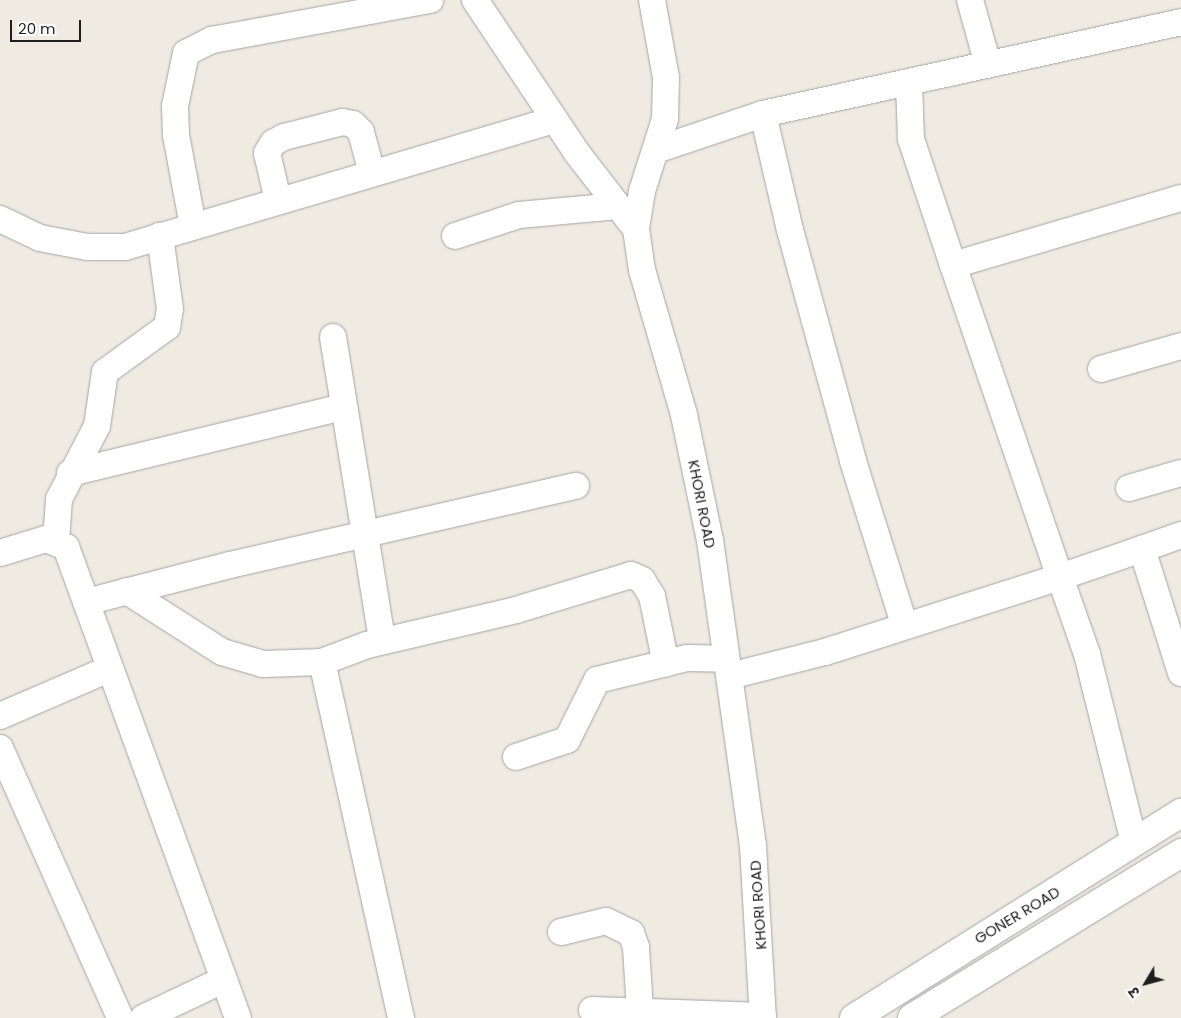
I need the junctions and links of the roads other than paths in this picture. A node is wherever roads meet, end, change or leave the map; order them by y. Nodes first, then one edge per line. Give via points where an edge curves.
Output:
1 (430, 0) edge
2 (475, 0) edge
3 (652, 0) edge
4 (970, 0) edge
5 (1181, 22) edge
6 (988, 65) junction
7 (909, 83) junction
8 (764, 114) junction
9 (555, 120) junction
10 (659, 149) junction
11 (372, 173) junction
12 (1181, 198) edge
13 (278, 200) junction
14 (618, 206) junction
15 (0, 219) edge
16 (193, 226) junction
17 (636, 229) junction
18 (160, 236) junction
19 (455, 236) dead end
20 (953, 265) junction
21 (333, 337) dead end
22 (1181, 346) edge
23 (1100, 369) dead end
24 (343, 407) junction
25 (70, 473) junction
26 (1181, 473) edge
27 (576, 486) dead end
28 (1129, 488) dead end
29 (362, 535) junction
30 (1181, 535) edge
31 (56, 541) junction
32 (1142, 549) junction
33 (0, 553) edge
34 (1060, 577) junction
35 (127, 591) junction
36 (86, 602) junction
37 (904, 624) junction
38 (382, 641) junction
39 (322, 662) junction
40 (666, 664) junction
41 (728, 668) junction
42 (109, 669) junction
43 (1181, 670) edge
44 (0, 716) edge
45 (0, 748) edge
46 (516, 757) dead end
47 (1181, 813) edge
48 (1134, 842) junction
49 (1181, 853) edge
50 (561, 932) dead end
51 (223, 980) junction
52 (592, 1010) dead end
53 (640, 1011) junction
54 (763, 1017) edge
55 (120, 1018) edge
56 (143, 1018) edge
57 (238, 1018) edge
58 (401, 1018) edge
59 (854, 1018) edge
60 (912, 1018) edge

1 - 16 street via 212,40 186,53 175,106 176,135
2 - 9 street
3 - 10 street, KHORI ROAD via 666,78
4 - 6 street
5 - 6 street
6 - 7 street
7 - 8 street
7 - 20 street via 911,139
8 - 10 street
8 - 37 street via 790,230 853,461
9 - 11 street
9 - 14 street
10 - 17 street, KHORI ROAD via 642,191
11 - 13 street
11 - 13 street via 361,132 353,124 284,137 272,143 267,153
12 - 20 street
13 - 16 street
14 - 17 street
14 - 19 street via 519,215
15 - 18 street via 40,238 87,247 125,247
16 - 18 street
17 - 41 street, KHORI ROAD via 642,270 686,425 710,540
18 - 25 street via 170,309 167,327 105,372 97,426
20 - 34 street
21 - 24 street
22 - 23 street
24 - 25 street
24 - 29 street
25 - 31 street via 59,499
26 - 28 street
27 - 29 street
29 - 35 street
29 - 38 street
30 - 32 street
31 - 33 street via 46,539
31 - 36 street via 66,547
32 - 34 street
32 - 43 street
34 - 37 street
34 - 48 street via 1087,654
35 - 36 street
35 - 39 street via 222,652 263,664
36 - 42 street
37 - 41 street via 824,652
38 - 39 street
38 - 40 street via 516,610 632,575 642,580 652,596
39 - 58 street
40 - 41 street via 687,658
40 - 46 street via 597,680 568,740
41 - 54 street, KHORI ROAD via 753,846
42 - 44 street
42 - 51 street
45 - 55 street
47 - 48 street, GONER ROAD
48 - 59 street, GONER ROAD
49 - 60 street
50 - 53 street via 606,921 631,934 636,947
51 - 56 street
51 - 57 street
52 - 53 street
53 - 54 street

